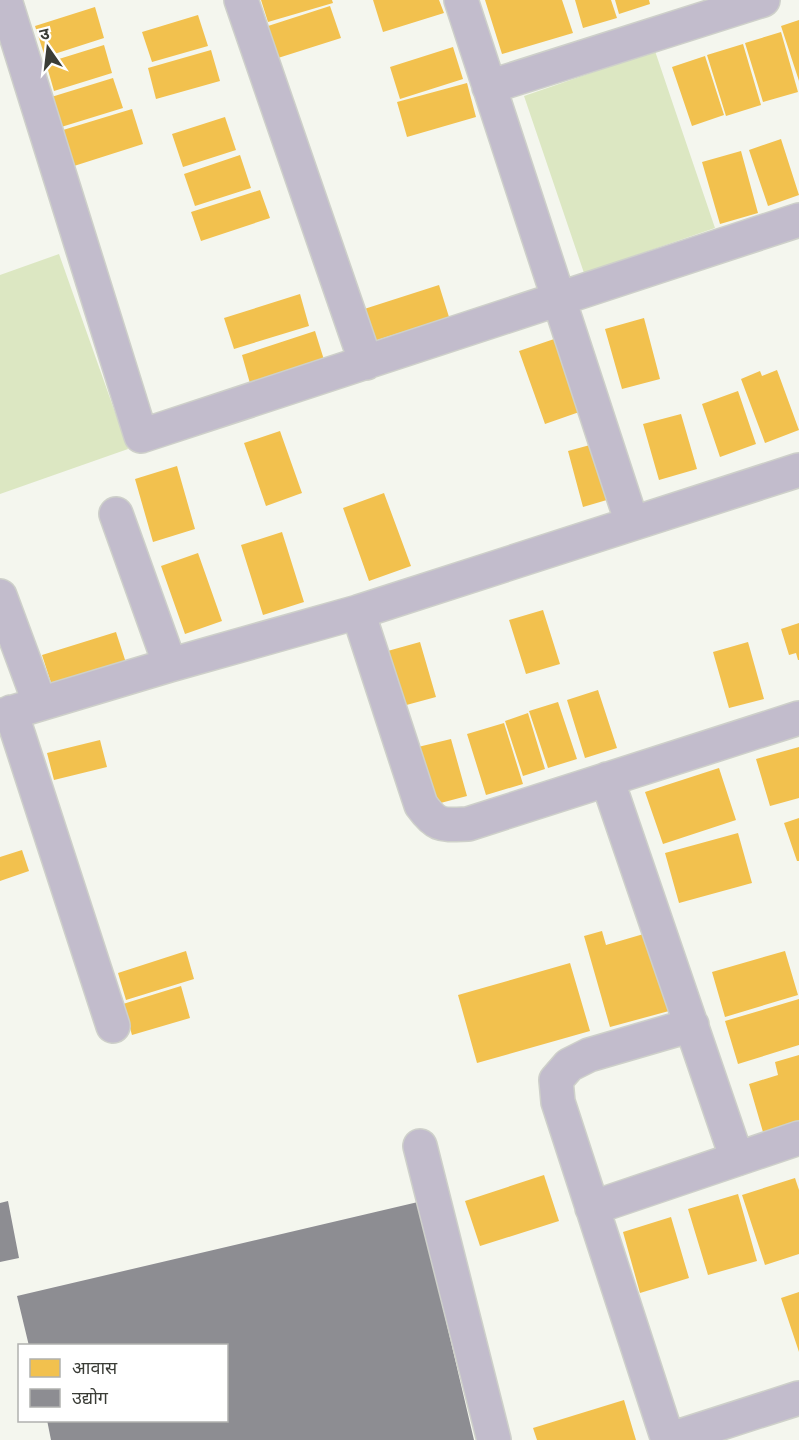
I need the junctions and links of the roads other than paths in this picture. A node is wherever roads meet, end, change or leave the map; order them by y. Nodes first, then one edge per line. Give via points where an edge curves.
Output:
1 (5, 0) edge
2 (241, 0) edge
3 (461, 0) edge
4 (763, 0) edge
5 (489, 87) junction
6 (799, 220) edge
7 (558, 298) junction
8 (366, 363) junction
9 (799, 470) edge
10 (116, 514) dead end
11 (632, 523) junction
12 (0, 596) edge
13 (358, 612) junction
14 (170, 665) junction
15 (17, 711) edge
16 (799, 718) edge
17 (607, 780) junction
18 (692, 1025) junction
19 (113, 1026) dead end
20 (799, 1138) edge
21 (420, 1146) dead end
22 (737, 1159) junction
23 (592, 1208) junction
24 (799, 1398) edge
25 (494, 1440) edge
26 (668, 1440) edge

1 - 8 street via 141,436
2 - 8 street
3 - 5 street
4 - 5 street
5 - 7 street
6 - 7 street
7 - 8 street
7 - 11 street
9 - 11 street
10 - 14 street
11 - 13 street
12 - 15 street
13 - 14 street
13 - 17 street via 421,805 433,821 468,824
14 - 15 street
15 - 19 street
16 - 17 street
17 - 18 street
18 - 22 street
18 - 23 street via 589,1055 569,1065 556,1080 558,1102
20 - 22 street
21 - 25 street
22 - 23 street
23 - 26 street
24 - 26 street

